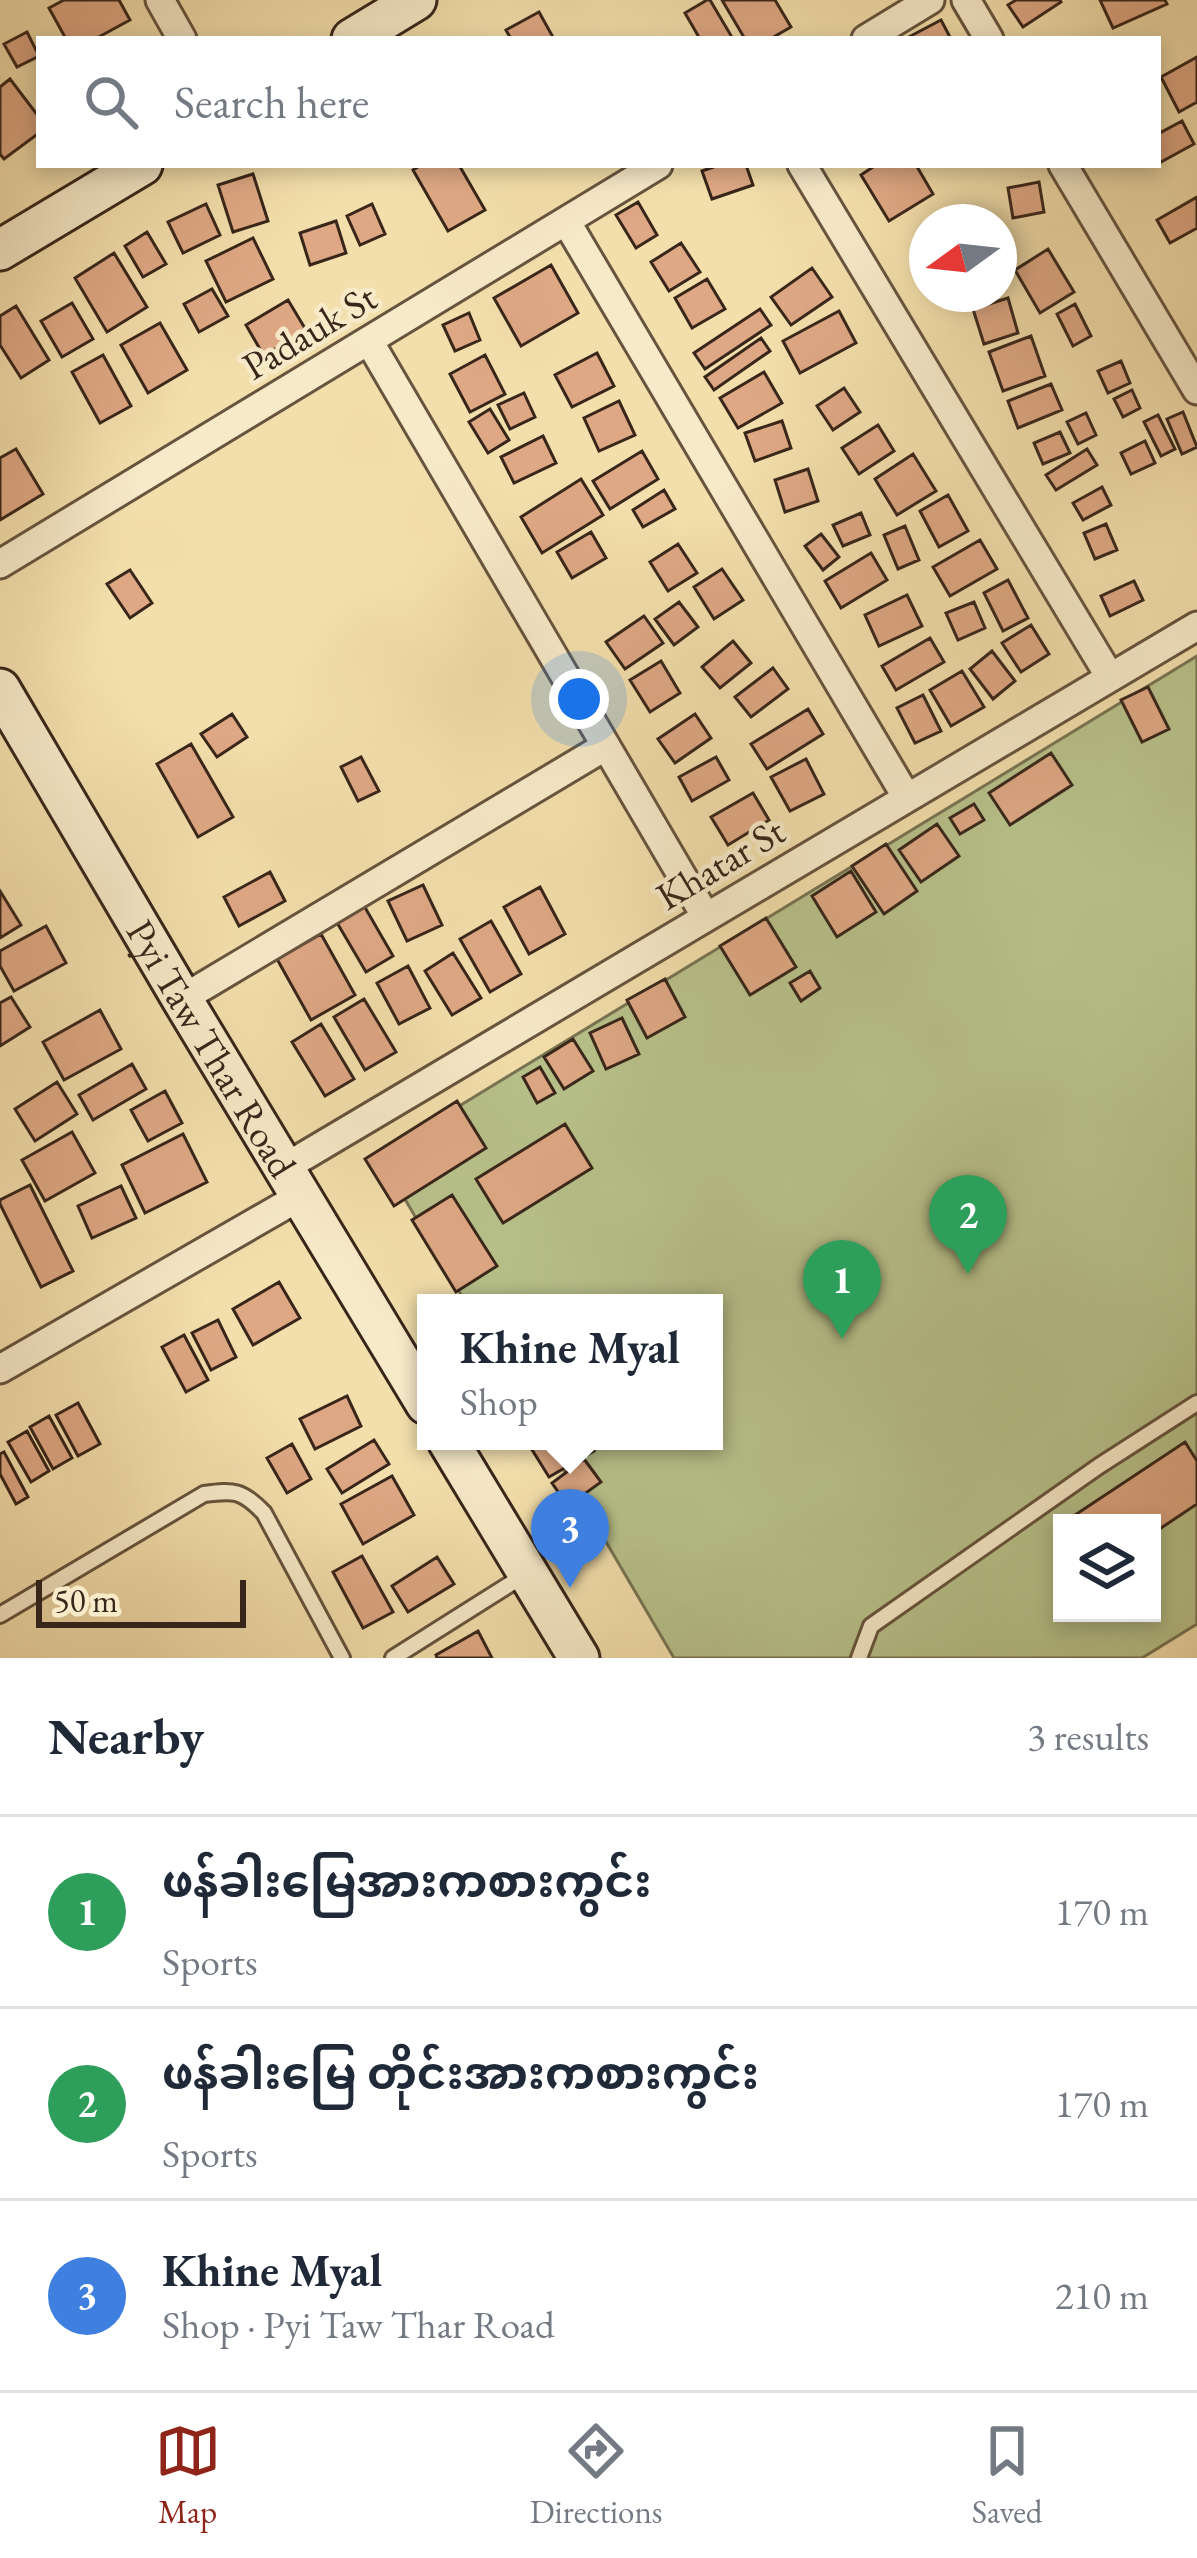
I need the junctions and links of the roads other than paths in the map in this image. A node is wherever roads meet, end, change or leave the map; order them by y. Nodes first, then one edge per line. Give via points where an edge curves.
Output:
1 (160, 0) edge
2 (416, 0) edge
3 (930, 0) edge
4 (965, 0) edge
5 (180, 36) edge
6 (357, 36) edge
7 (871, 36) edge
8 (987, 36) edge
9 (137, 168) edge
10 (653, 168) edge
11 (804, 168) edge
12 (1066, 168) edge
13 (566, 221) junction
14 (0, 250) edge
15 (369, 341) junction
16 (1197, 390) edge
17 (0, 564) edge
18 (1197, 626) edge
19 (1110, 677) junction
20 (0, 689) edge
21 (606, 746) junction
22 (907, 798) junction
23 (706, 917) junction
24 (182, 999) junction
25 (292, 1182) junction
26 (0, 1370) edge
27 (417, 1389) edge
28 (1197, 1403) edge
29 (453, 1450) edge
30 (528, 1574) junction
31 (0, 1615) edge
32 (342, 1658) edge
33 (393, 1658) edge
34 (579, 1658) edge
35 (859, 1658) edge

1 - 5 street
2 - 6 street
3 - 7 street
4 - 8 street
9 - 14 street
10 - 13 street, Padauk St
11 - 19 street
12 - 16 street
13 - 15 street, Padauk St
13 - 22 street
15 - 17 street, Padauk St
15 - 21 street
18 - 19 street, Khatar St
19 - 22 street, Khatar St
20 - 24 street, Pyi Taw Thar Road
21 - 23 street
21 - 24 street
22 - 23 street, Khatar St
23 - 25 street, Khatar St
24 - 25 street, Pyi Taw Thar Road
25 - 26 street, Khatar St
25 - 27 street, Pyi Taw Thar Road
28 - 35 lane via 871,1627
29 - 30 street
30 - 33 lane
30 - 34 street
31 - 32 lane via 204,1494 230,1490 264,1514

